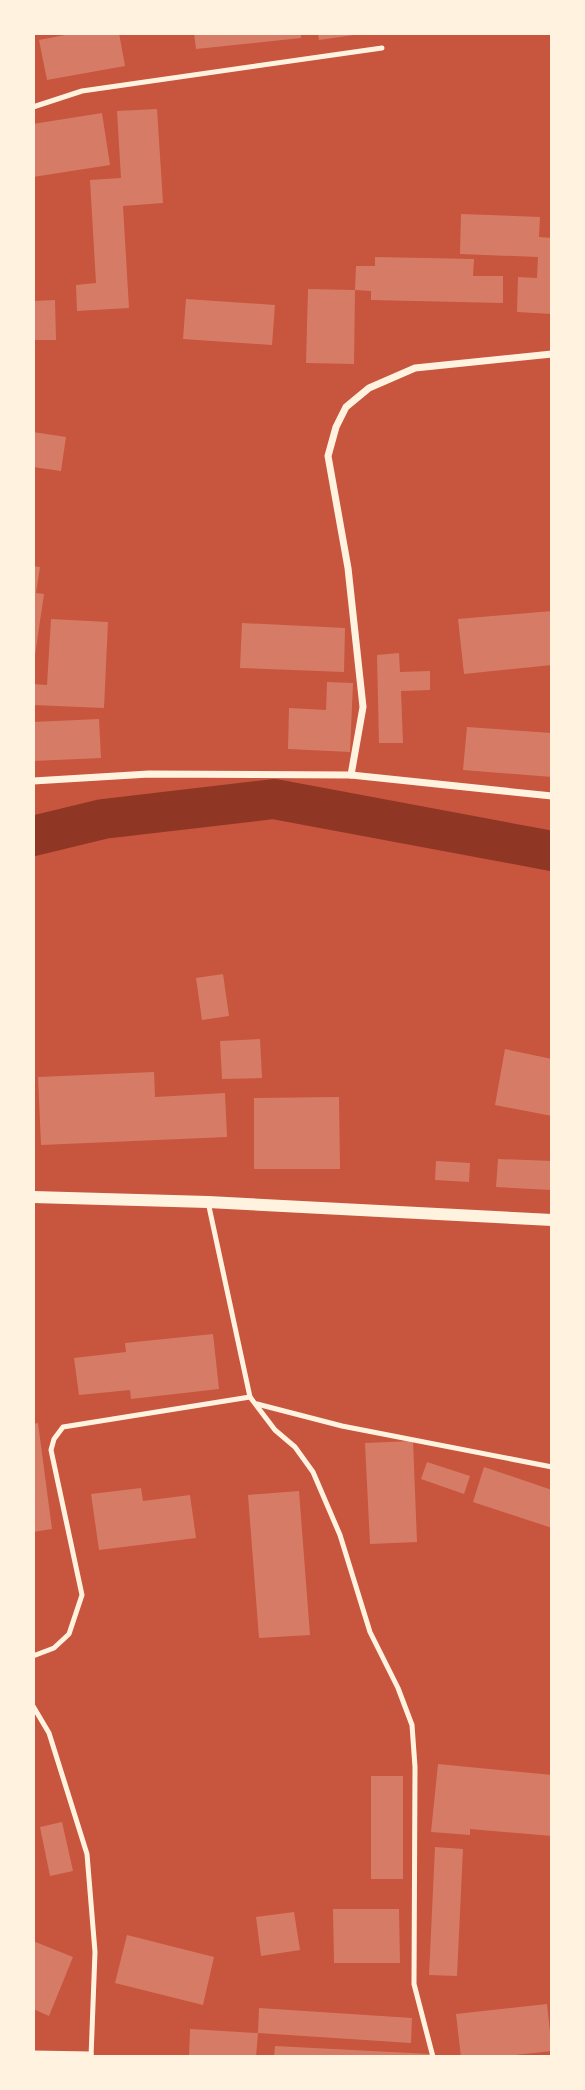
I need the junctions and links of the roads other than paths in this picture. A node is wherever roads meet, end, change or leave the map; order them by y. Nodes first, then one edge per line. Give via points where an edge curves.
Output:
1 (382, 48) dead end
2 (33, 107) edge
3 (552, 354) edge
4 (351, 775) junction
5 (33, 782) edge
6 (552, 796) edge
7 (33, 1198) edge
8 (208, 1202) junction
9 (552, 1220) edge
10 (250, 1397) junction
11 (257, 1404) junction
12 (552, 1467) edge
13 (33, 1656) edge
14 (33, 1706) edge
15 (33, 2053) edge
16 (91, 2055) edge
17 (433, 2057) edge

1 - 2 lane via 82,91
3 - 4 street via 415,368 369,388 346,407 336,427 328,456 348,568 363,707
4 - 5 street via 149,774
4 - 6 street
7 - 8 street
8 - 9 street
8 - 10 lane
10 - 11 lane
10 - 13 lane via 63,1427 51,1450 82,1595 69,1634 54,1648
11 - 12 lane via 342,1426
11 - 17 lane via 313,1472 340,1535 370,1632 412,1725 414,1984
14 - 16 lane via 49,1733 87,1854 95,1952
15 - 16 lane

